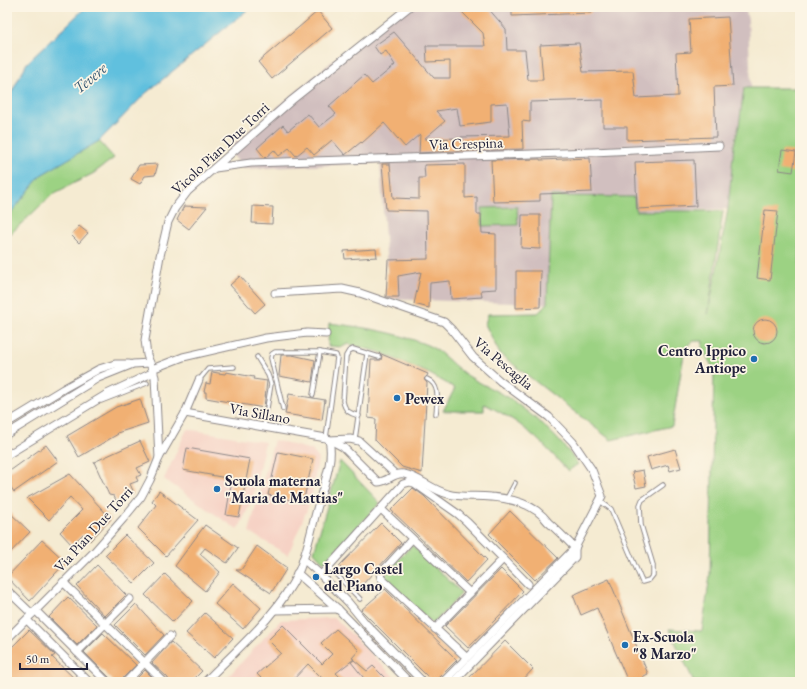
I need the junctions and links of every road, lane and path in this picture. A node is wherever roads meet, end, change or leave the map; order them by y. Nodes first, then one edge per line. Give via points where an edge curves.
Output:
1 (409, 7) edge
2 (719, 146) dead end
3 (214, 168) junction
4 (275, 293) dead end
5 (326, 334) dead end
6 (320, 352) junction
7 (367, 354) junction
8 (256, 357) dead end
9 (379, 357) dead end
10 (134, 364) junction
11 (234, 367) dead end
12 (152, 368) junction
13 (427, 379) dead end
14 (199, 380) joint
15 (147, 383) dead end
16 (313, 395) dead end
17 (87, 406) junction
18 (283, 409) dead end
19 (185, 413) junction
20 (436, 414) dead end
21 (359, 416) junction
22 (7, 423) edge
23 (264, 426) junction
24 (7, 434) edge
25 (327, 439) junction
26 (355, 439) junction
27 (7, 455) edge
28 (159, 458) junction
29 (395, 474) junction
30 (514, 483) dead end
31 (663, 485) dead end
32 (506, 498) junction
33 (600, 501) junction
34 (381, 509) junction
35 (412, 538) junction
36 (575, 548) junction
37 (503, 559) junction
38 (303, 560) junction
39 (330, 567) junction
40 (297, 573) junction
41 (321, 575) junction
42 (63, 582) junction
43 (528, 584) dead end
44 (7, 590) edge
45 (470, 593) junction
46 (130, 599) dead end
47 (360, 599) dead end
48 (338, 609) junction
49 (275, 610) junction
50 (32, 615) junction
51 (105, 624) junction
52 (435, 629) junction
53 (170, 636) dead end
54 (7, 639) edge
55 (77, 652) junction
56 (466, 657) junction
57 (144, 662) junction
58 (89, 682) edge
59 (107, 682) edge
60 (126, 682) edge
61 (164, 682) edge
62 (205, 682) edge
63 (409, 682) edge
64 (423, 682) edge
65 (443, 682) edge
66 (453, 682) edge

1 - 3 street, Vicolo Pian Due Torri via 292,100
2 - 3 street, Via Crespina via 251,163
3 - 12 street, Vicolo Pian Due Torri via 188,191 168,222 145,340
4 - 33 street, Via Pescaglia via 342,290 360,293 444,322 473,357 500,381 549,417 573,442 592,470 602,494
5 - 12 street via 307,333 266,338 183,357
6 - 16 lane
6 - 18 lane via 272,354
6 - 25 lane via 334,354 337,358
7 - 9 lane
7 - 21 lane
7 - 21 lane via 353,349 346,356 344,408
8 - 23 lane via 271,384
10 - 12 street
10 - 22 street via 115,364 99,370
10 - 24 street via 92,381
11 - 14 lane via 208,369
12 - 17 street
12 - 28 street, Vicolo Pian Due Torri via 157,394
13 - 20 lane via 436,389
14 - 19 street, Via Pian Due Torri
15 - 17 lane
17 - 27 street
19 - 23 street, Via Sillano
19 - 28 street, Via Pian Due Torri
21 - 26 lane
23 - 25 street, Via Sillano
25 - 26 street, Via Sillano
25 - 29 street, Via Sillano via 343,447 378,482 383,482
25 - 38 street via 331,456
26 - 29 street
28 - 42 street, Via Pian Due Torri via 147,486 132,508 94,552
29 - 32 street via 402,473 414,477 432,488 458,497
30 - 32 lane
31 - 33 lane via 642,500 640,505 641,525 653,565 653,575 642,582 610,509
32 - 36 street via 537,511
33 - 36 street
34 - 35 street
34 - 37 street via 403,484 414,482 458,514
34 - 39 street
35 - 45 street
35 - 52 street via 380,574 381,578
36 - 56 street
36 - 66 street via 575,558
37 - 43 street
37 - 45 street
38 - 40 street
38 - 41 street
39 - 41 street
39 - 47 lane
40 - 48 street
40 - 49 street
41 - 64 street
42 - 50 street, Via Pian Due Torri
42 - 51 street
44 - 50 street
45 - 52 street
46 - 51 street
48 - 49 street
48 - 63 street
49 - 62 street
50 - 54 street, Via Pian Due Torri
50 - 55 street
50 - 58 street
51 - 55 street
51 - 57 street
52 - 56 street
53 - 57 street
55 - 59 street
56 - 65 street
57 - 60 street
57 - 61 street

